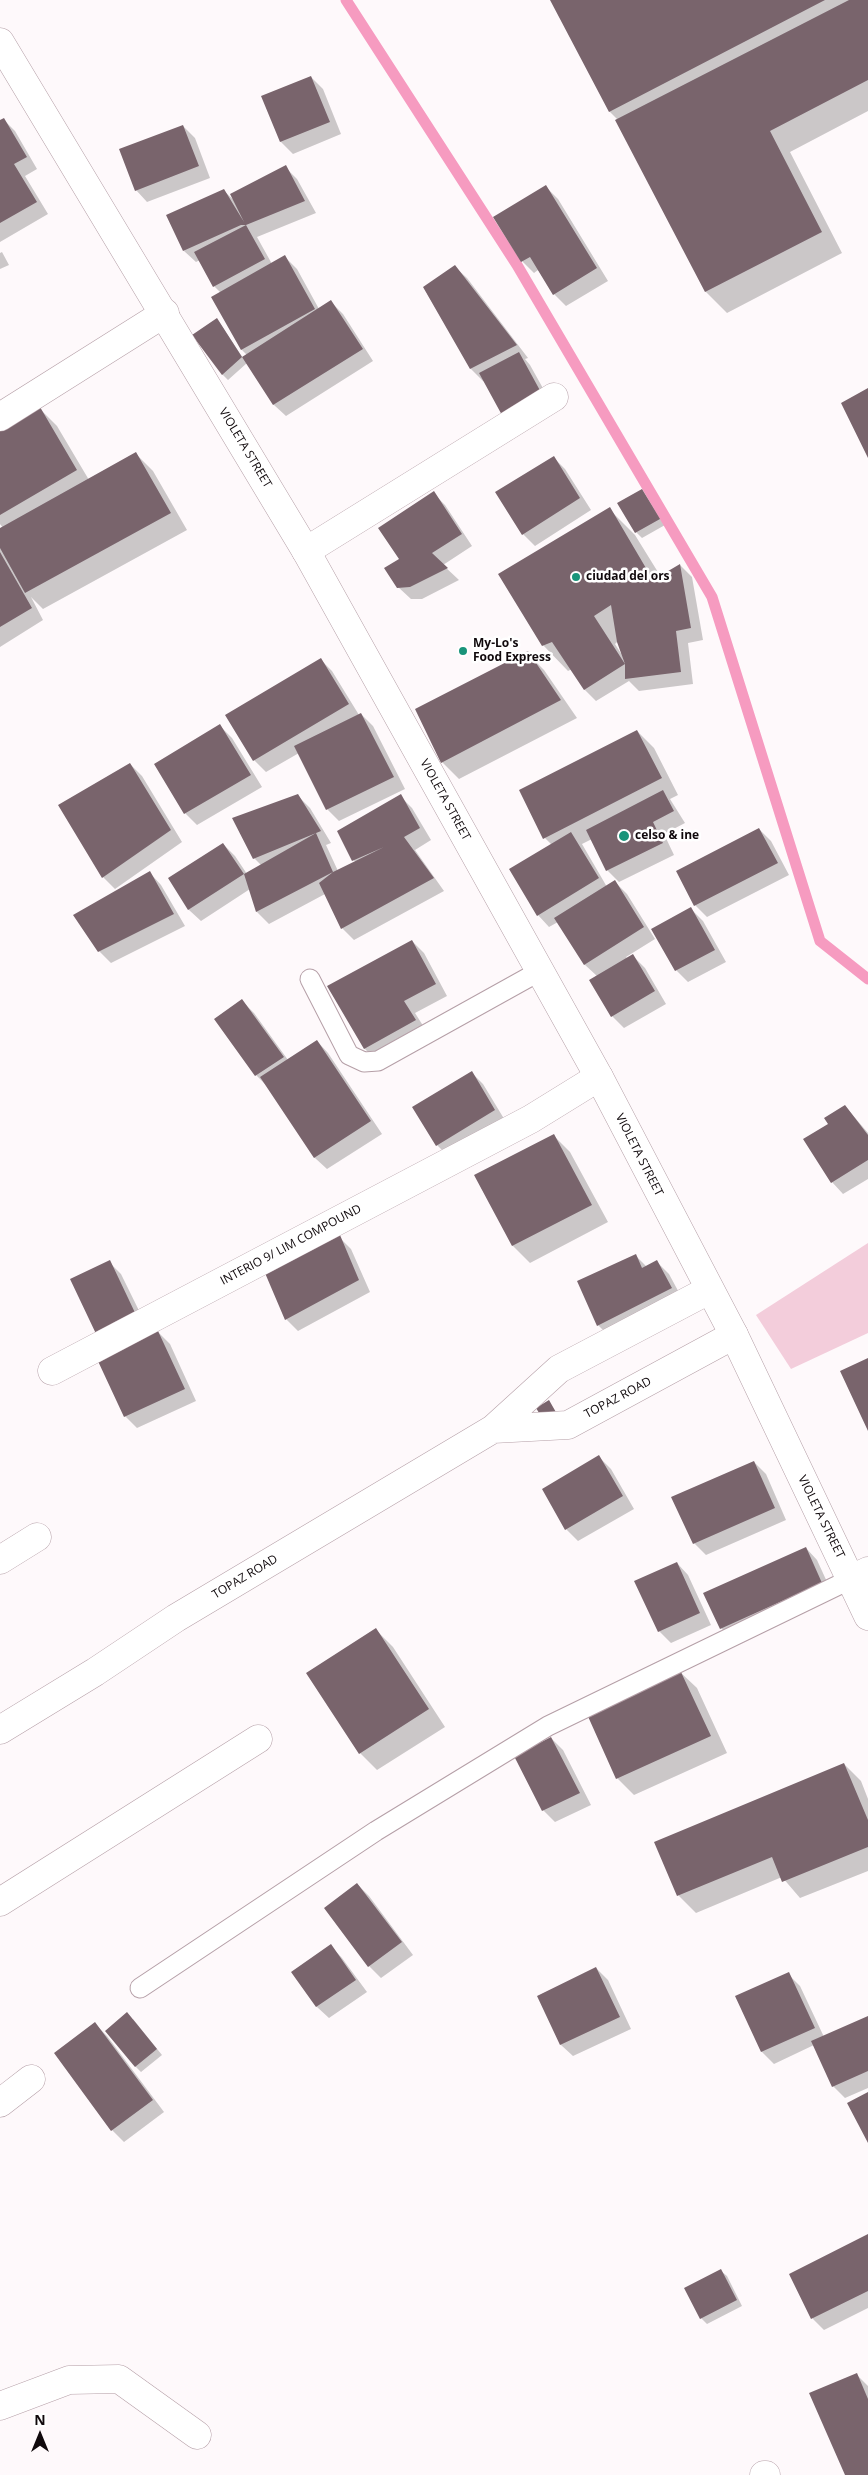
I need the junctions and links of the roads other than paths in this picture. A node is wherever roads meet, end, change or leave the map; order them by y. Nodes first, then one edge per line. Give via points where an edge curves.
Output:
1 (0, 42) edge
2 (165, 313) junction
3 (554, 398) dead end
4 (0, 417) edge
5 (306, 551) junction
6 (540, 971) junction
7 (310, 979) dead end
8 (599, 1077) junction
9 (709, 1290) junction
10 (734, 1335) junction
11 (52, 1371) dead end
12 (493, 1429) junction
13 (37, 1537) dead end
14 (0, 1560) edge
15 (859, 1575) edge
16 (868, 1616) edge
17 (0, 1730) edge
18 (258, 1738) dead end
19 (0, 1902) edge
20 (140, 1988) dead end
21 (31, 2078) dead end
22 (0, 2103) edge
23 (0, 2406) edge
24 (197, 2435) dead end

1 - 2 street, VIOLETA STREET
2 - 4 street
2 - 5 street, VIOLETA STREET
3 - 5 street
5 - 6 street, VIOLETA STREET
6 - 7 lane via 378,1061 364,1062 348,1055
6 - 8 street, VIOLETA STREET
8 - 9 street, VIOLETA STREET
8 - 11 street, INTERIO 9/ LIM COMPOUND via 531,1119
9 - 10 street, VIOLETA STREET
9 - 12 street, TOPAZ ROAD via 559,1368
10 - 12 street, TOPAZ ROAD via 568,1425
10 - 15 street, VIOLETA STREET
12 - 17 street, TOPAZ ROAD via 176,1618
13 - 14 street
15 - 16 street, VIOLETA STREET
15 - 20 lane via 548,1726 376,1831
18 - 19 street
21 - 22 street
23 - 24 street via 69,2380 119,2379

